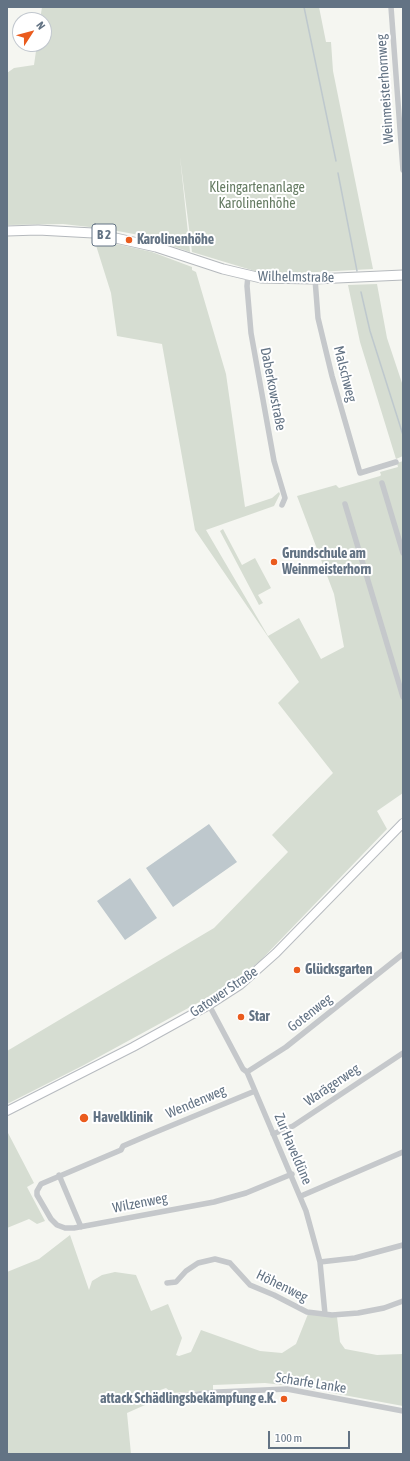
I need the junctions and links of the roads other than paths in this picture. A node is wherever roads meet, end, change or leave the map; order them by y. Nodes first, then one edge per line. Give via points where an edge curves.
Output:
1 (391, 7) edge
2 (403, 169) edge
3 (7, 231) edge
4 (403, 274) edge
5 (248, 276) junction
6 (315, 279) junction
7 (396, 462) dead end
8 (382, 483) dead end
9 (345, 504) dead end
10 (282, 505) dead end
11 (403, 553) edge
12 (403, 697) edge
13 (403, 823) edge
14 (403, 954) edge
15 (208, 1005) junction
16 (403, 1053) edge
17 (247, 1072) junction
18 (255, 1091) junction
19 (7, 1111) edge
20 (273, 1134) junction
21 (403, 1152) edge
22 (292, 1174) junction
23 (60, 1176) junction
24 (301, 1196) junction
25 (81, 1227) junction
26 (403, 1246) edge
27 (320, 1262) junction
28 (167, 1283) dead end
29 (403, 1301) edge
30 (325, 1314) junction
31 (168, 1397) dead end
32 (403, 1411) edge

1 - 2 street, Weinmeisterhornweg
3 - 5 main road, Wilhelmstraße / B 2 via 93,233 156,247
4 - 6 main road, Wilhelmstraße / B 2
5 - 6 main road, Wilhelmstraße / B 2
5 - 10 street, Daberkowstraße via 251,333 274,461 285,498
6 - 7 street, Malschweg via 318,318 360,473
8 - 11 street
9 - 12 street
13 - 15 main road, Gatower Straße via 254,975
14 - 17 street, Gotenweg via 286,1047
15 - 17 street, Zur Haveldüne
15 - 19 main road, Gatower Straße via 133,1047
16 - 20 street, Warägerweg via 293,1126
17 - 18 street, Zur Haveldüne
18 - 20 street, Zur Haveldüne
18 - 23 street, Wendenweg via 123,1146 121,1150
20 - 22 street, Zur Haveldüne
21 - 24 street
22 - 24 street, Zur Haveldüne
22 - 25 street, Wilzenweg via 246,1193 214,1202
23 - 25 street
23 - 25 street, Wilzenweg via 40,1184 36,1191 37,1195 57,1225 65,1228
24 - 27 street, Zur Haveldüne
26 - 27 street via 355,1258
27 - 30 street, Zur Haveldüne
28 - 30 street, Höhenweg via 176,1282 198,1263 222,1260 234,1266 250,1285 300,1309
29 - 30 street, Höhenweg via 364,1312
31 - 32 street, Scharfe Lanke via 287,1389

